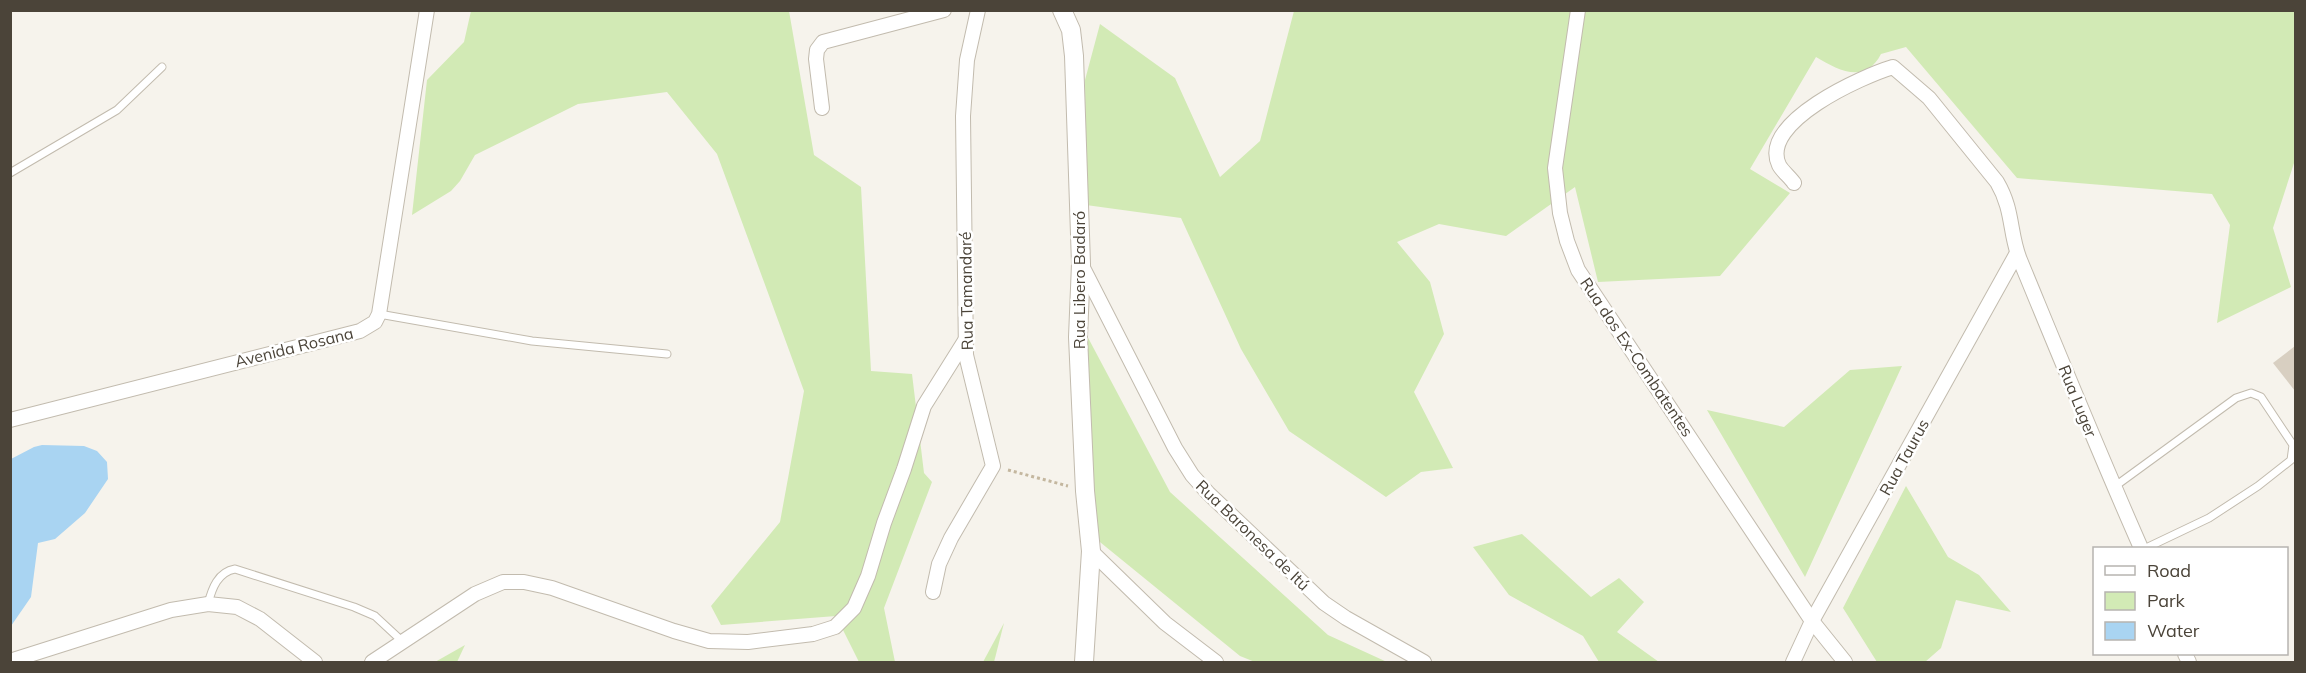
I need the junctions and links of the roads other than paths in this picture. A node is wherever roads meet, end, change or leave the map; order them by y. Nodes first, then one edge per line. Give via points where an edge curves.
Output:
1 (427, 10) edge
2 (944, 10) edge
3 (978, 10) edge
4 (1062, 10) edge
5 (1578, 10) edge
6 (162, 67) dead end
7 (822, 108) dead end
8 (10, 173) edge
9 (1794, 183) dead end
10 (2017, 253) junction
11 (1081, 264) junction
12 (379, 314) junction
13 (966, 339) junction
14 (667, 354) dead end
15 (10, 420) edge
16 (2114, 487) junction
17 (2140, 547) edge
18 (2150, 547) edge
19 (1091, 551) junction
20 (933, 592) dead end
21 (208, 604) junction
22 (1812, 621) junction
23 (403, 642) junction
24 (10, 661) edge
25 (315, 663) edge
26 (372, 663) edge
27 (1084, 663) edge
28 (1216, 663) edge
29 (1424, 663) edge
30 (1793, 663) edge
31 (1845, 663) edge

1 - 12 street
2 - 7 street via 823,42 816,50
3 - 13 street, Rua Tamandaré via 967,60 963,116
4 - 11 street, Rua Libero Badaró via 1071,30 1074,56
5 - 22 street, Rua dos Ex-Combatentes via 1555,168 1560,213 1578,270
6 - 8 lane via 117,110
9 - 10 street, Rua Luger via 1779,165 1777,149 1783,132 1835,90 1893,67 1929,98 1997,182 2006,197
10 - 16 street, Rua Luger
10 - 22 street, Rua Taurus
11 - 19 street, Rua Libero Badaró via 1078,337 1084,490
11 - 29 street, Rua Baronesa de Itú via 1192,475 1324,603
12 - 14 lane via 532,341
12 - 15 street, Avenida Rosana via 375,322 360,331
13 - 20 street, Rua Tamandaré via 966,355 993,466 951,538 939,564
13 - 23 street via 924,406 868,576 854,608 835,627 813,634 748,642 709,641 552,588 502,582 476,594
16 - 17 street, Rua Luger
16 - 18 lane via 2236,398 2250,393 2261,397 2293,445 2290,460 2258,486 2209,518
19 - 27 street, Rua Libero Badaró
19 - 28 street via 1165,623
21 - 23 lane via 220,576 235,569 375,616
21 - 24 street via 171,610
21 - 25 street via 237,607 260,619
22 - 30 street, Rua Taurus
22 - 31 street, Rua dos Ex-Combatentes
23 - 26 street

